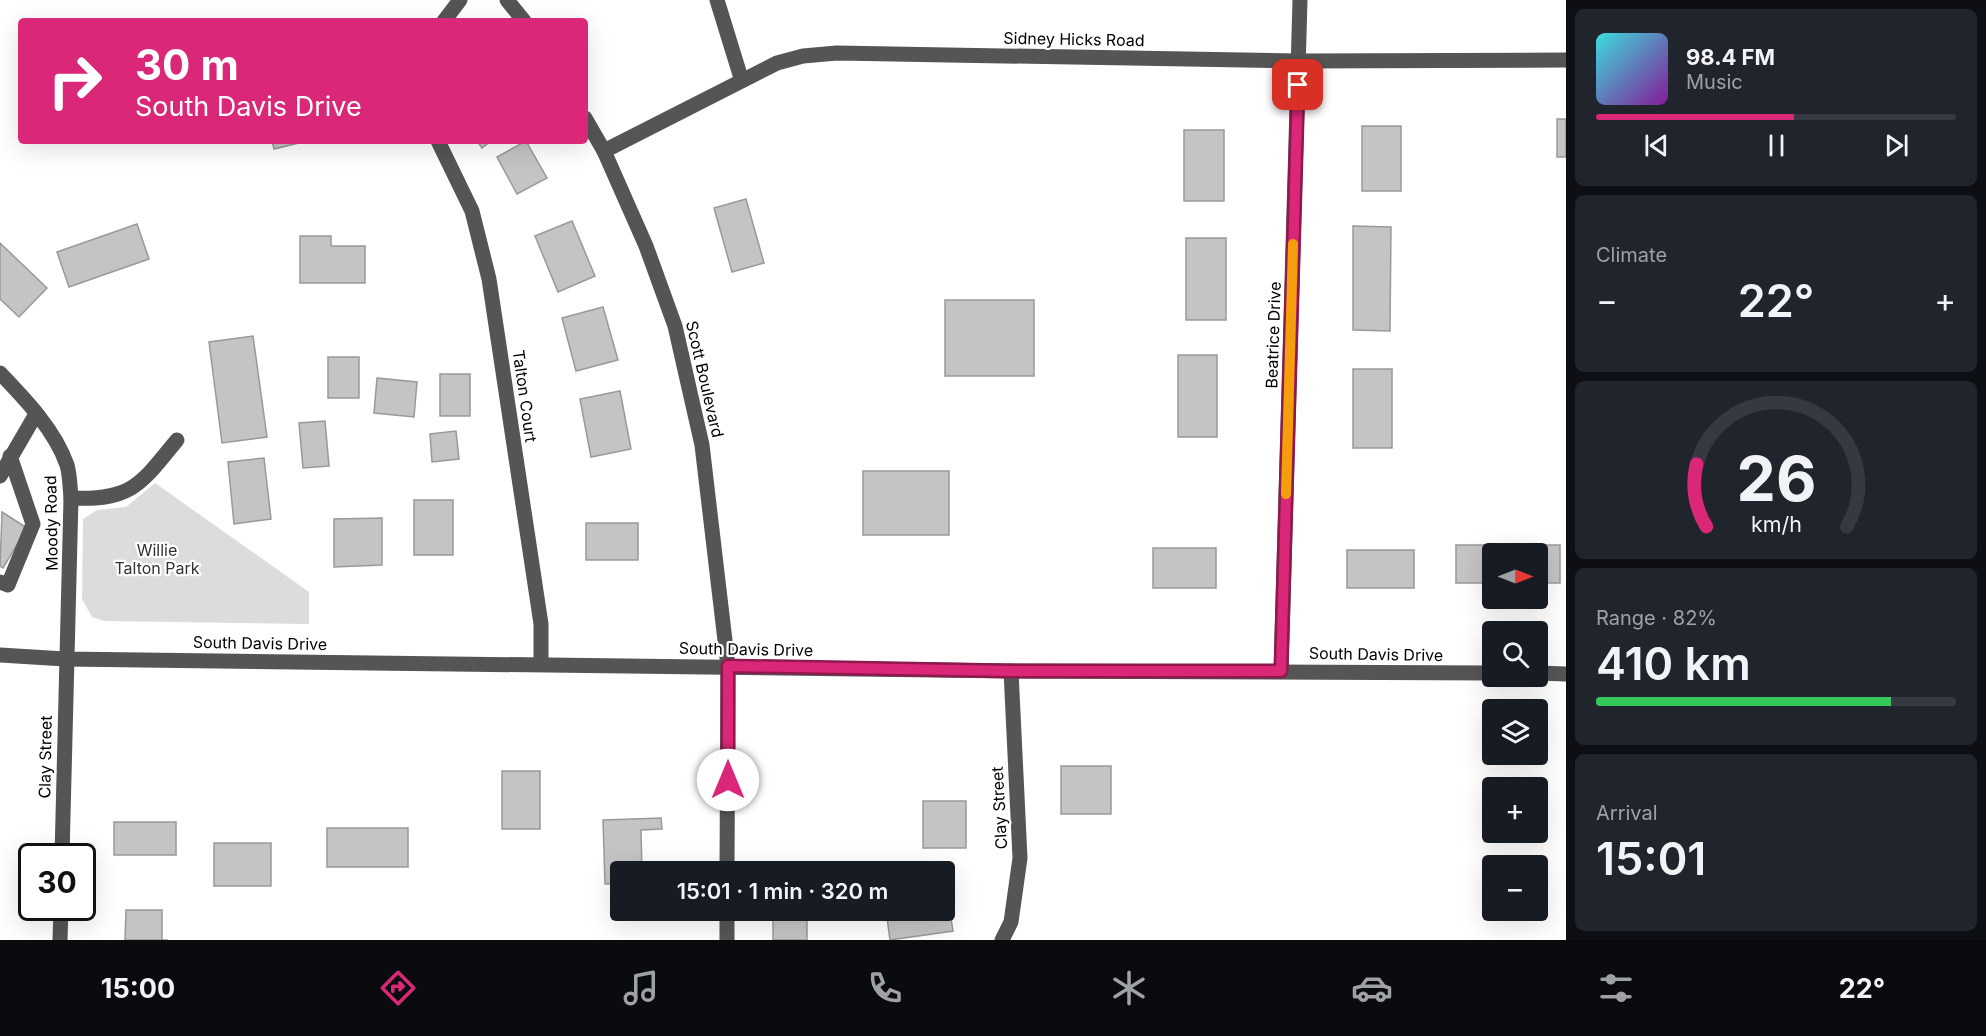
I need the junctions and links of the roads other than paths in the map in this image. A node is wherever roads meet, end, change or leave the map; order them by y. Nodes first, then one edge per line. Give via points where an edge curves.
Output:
1 (460, 0) edge
2 (507, 0) edge
3 (717, 0) edge
4 (1300, 0) edge
5 (446, 18) edge
6 (522, 18) edge
7 (1566, 60) edge
8 (1299, 61) junction
9 (741, 78) junction
10 (588, 123) edge
11 (439, 144) edge
12 (604, 151) junction
13 (0, 373) edge
14 (36, 414) junction
15 (177, 440) dead end
16 (10, 456) junction
17 (0, 476) edge
18 (71, 498) junction
19 (0, 582) edge
20 (0, 655) edge
21 (65, 659) junction
22 (541, 664) junction
23 (728, 666) junction
24 (1011, 671) junction
25 (1281, 671) junction
26 (1482, 673) edge
27 (1548, 673) edge
28 (1566, 674) edge
29 (62, 843) edge
30 (727, 861) edge
31 (61, 921) edge
32 (727, 921) edge
33 (60, 940) edge
34 (727, 940) edge
35 (1002, 940) edge

1 - 5 street
2 - 6 street
3 - 9 street
4 - 8 street, Beatrice Drive
7 - 8 street, Sidney Hicks Road
8 - 9 street, Sidney Hicks Road via 837,53 803,56
8 - 25 street, Beatrice Drive
9 - 12 street, Sidney Hicks Road
10 - 12 street, Scott Boulevard
11 - 22 street, Talton Court via 472,211 489,279 541,624
12 - 23 street, Scott Boulevard via 646,246 675,326 702,445
13 - 14 street, Moody Road
14 - 16 street
14 - 18 street, Moody Road via 55,440 67,466
15 - 18 street via 144,481 120,496
16 - 17 street
16 - 19 street via 33,524 8,585
18 - 21 street, Moody Road
20 - 21 street, South Davis Drive
21 - 22 street, South Davis Drive
21 - 29 street, Clay Street
22 - 23 street, South Davis Drive
23 - 24 street, South Davis Drive
23 - 30 street, Scott Boulevard
24 - 25 street, South Davis Drive
24 - 35 street, Clay Street via 1020,858 1011,922
25 - 26 street, South Davis Drive
27 - 28 street
31 - 33 street
32 - 34 street

